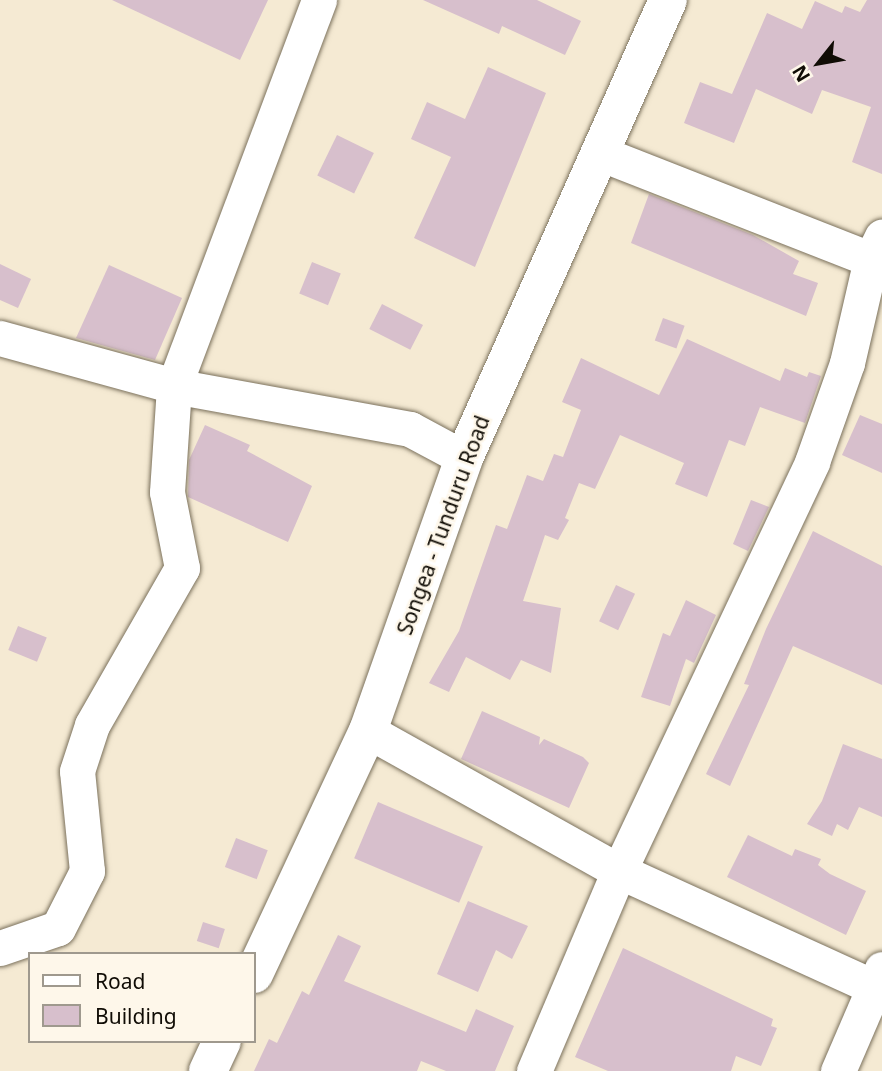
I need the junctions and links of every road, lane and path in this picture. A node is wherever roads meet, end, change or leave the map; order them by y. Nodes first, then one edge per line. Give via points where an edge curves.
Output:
1 (319, 0) edge
2 (668, 0) edge
3 (602, 154) junction
4 (878, 253) edge
5 (0, 338) edge
6 (174, 386) junction
7 (464, 458) junction
8 (369, 731) junction
9 (619, 870) junction
10 (0, 948) edge
11 (256, 970) edge
12 (879, 982) edge
13 (221, 1043) edge
14 (208, 1071) edge
15 (534, 1071) edge
16 (838, 1071) edge

1 - 6 street
2 - 3 highway, Songea - Tunduru Road
3 - 4 street
3 - 7 highway, Songea - Tunduru Road
4 - 9 street via 847,363 812,462
5 - 6 street
6 - 7 street via 410,429
6 - 10 street via 167,492 182,568 92,725 77,771 87,871 58,928
7 - 8 highway, Songea - Tunduru Road
8 - 9 street
8 - 11 highway, Songea - Tunduru Road
9 - 12 street
9 - 15 street
12 - 16 street
13 - 14 highway

